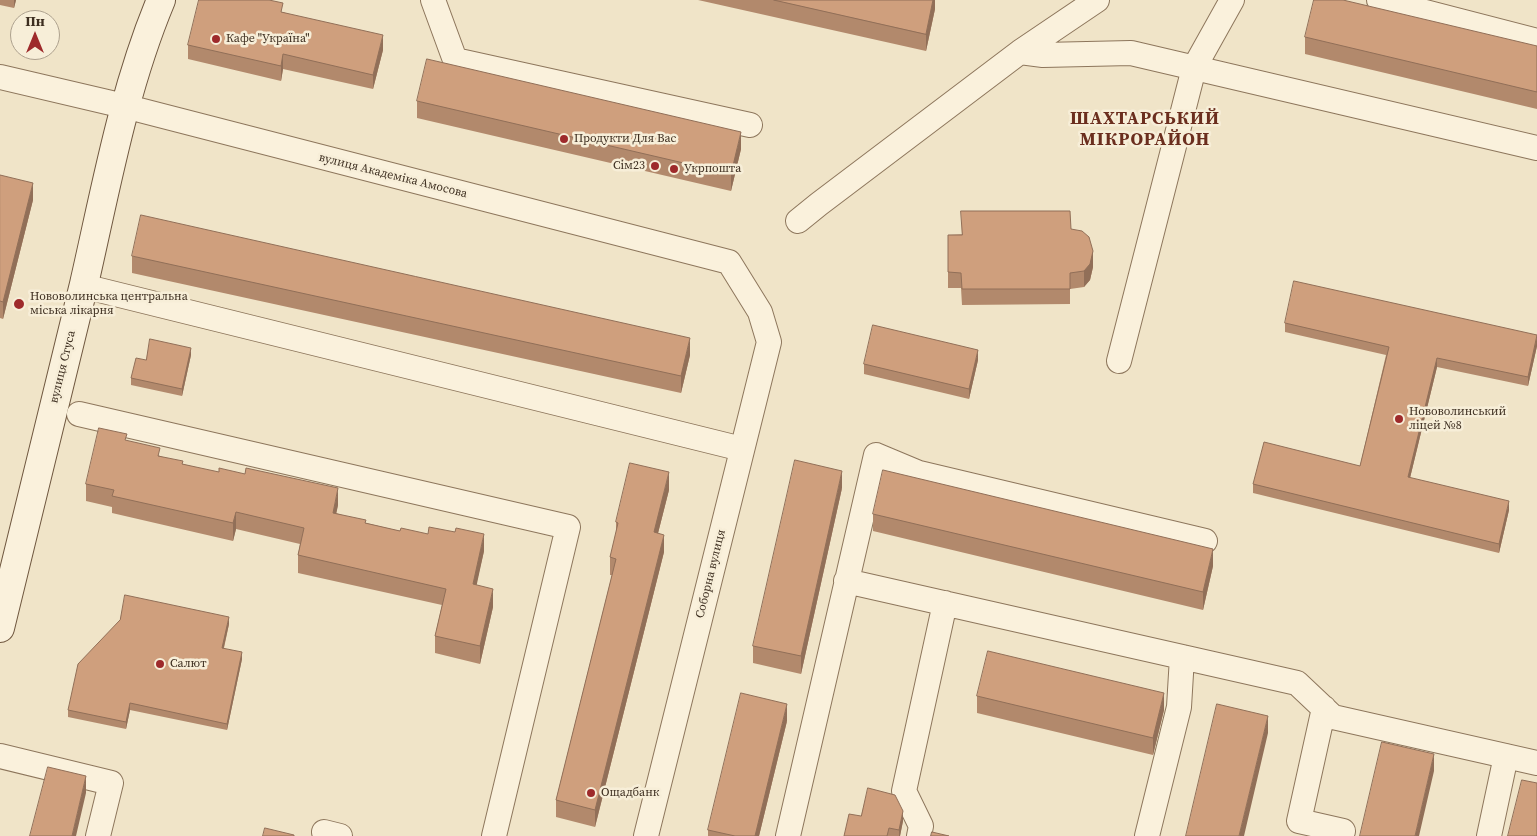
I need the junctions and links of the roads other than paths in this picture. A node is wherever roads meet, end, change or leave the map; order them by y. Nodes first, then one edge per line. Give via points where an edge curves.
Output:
1 (161, 0) edge
2 (434, 0) edge
3 (1097, 0) edge
4 (1232, 0) edge
5 (1379, 0) edge
6 (1537, 40) edge
7 (1020, 52) junction
8 (1194, 68) junction
9 (0, 77) edge
10 (124, 106) junction
11 (750, 125) dead end
12 (1537, 148) edge
13 (798, 221) dead end
14 (83, 286) junction
15 (760, 312) joint
16 (1119, 361) dead end
17 (79, 414) dead end
18 (742, 449) junction
19 (1205, 541) dead end
20 (846, 581) junction
21 (945, 603) junction
22 (0, 628) edge
23 (1182, 657) junction
24 (1324, 708) junction
25 (0, 756) edge
26 (1506, 756) junction
27 (1537, 763) edge
28 (500, 835) edge
29 (98, 836) edge
30 (646, 836) edge
31 (788, 836) edge
32 (919, 836) edge
33 (1147, 836) edge
34 (1342, 836) edge
35 (1489, 836) edge

1 - 10 street, вулиця Стуса
2 - 11 street via 454,60
3 - 7 street
4 - 8 street
5 - 6 street
7 - 8 street via 1131,53
7 - 13 street
8 - 12 street
8 - 16 street
9 - 10 street, вулиця Академіка Амосова
10 - 14 street, вулиця Стуса
10 - 15 street, вулиця Академіка Амосова via 729,262
14 - 18 street
14 - 22 street, вулиця Стуса
15 - 18 street, Соборна вулиця via 769,342
17 - 28 street via 568,527
18 - 30 street, Соборна вулиця
19 - 20 street via 918,473 876,455
20 - 21 street
20 - 31 street
21 - 23 street
21 - 32 street via 904,791 921,826
23 - 24 street via 1297,683
23 - 33 street via 1178,708
24 - 26 street via 1334,717
24 - 34 street via 1299,821 1343,831
25 - 29 street via 111,783
26 - 27 street
26 - 35 street

